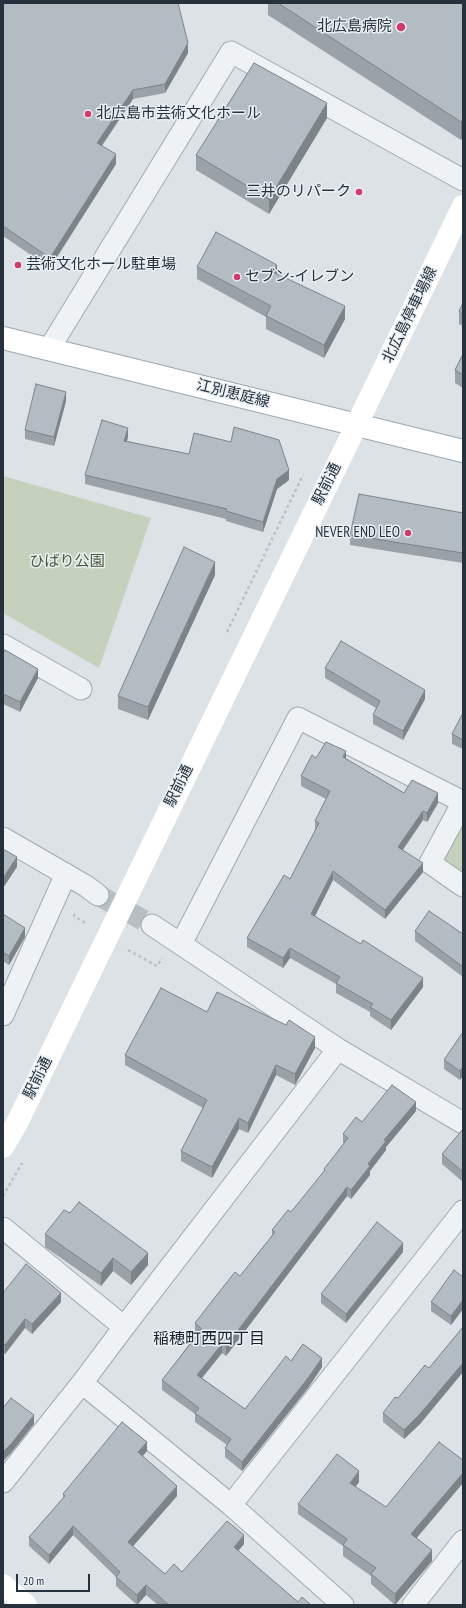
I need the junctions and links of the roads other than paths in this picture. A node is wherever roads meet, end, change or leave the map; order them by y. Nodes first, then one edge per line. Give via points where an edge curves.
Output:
1 (463, 180) edge
2 (463, 206) edge
3 (3, 338) edge
4 (49, 349) junction
5 (356, 425) junction
6 (463, 450) edge
7 (3, 645) edge
8 (81, 689) dead end
9 (3, 838) edge
10 (66, 874) junction
11 (463, 886) edge
12 (98, 895) tunnel mouth
13 (152, 925) tunnel mouth
14 (181, 944) junction
15 (3, 1015) edge
16 (338, 1049) junction
17 (463, 1123) edge
18 (3, 1147) edge
19 (463, 1211) edge
20 (3, 1228) edge
21 (124, 1327) junction
22 (82, 1383) junction
23 (3, 1482) edge
24 (231, 1505) junction
25 (463, 1541) edge
26 (3, 1585) edge
27 (26, 1605) edge
28 (344, 1605) edge
29 (412, 1605) edge

1 - 4 street via 231,52
2 - 5 street, 北広島停車場線
3 - 4 street, 江別恵庭線
4 - 5 street, 江別恵庭線
5 - 6 street, 江別恵庭線
5 - 18 street, 駅前通 via 16,1125
7 - 8 street
9 - 10 street
10 - 12 street
10 - 15 street
11 - 14 street via 430,863 463,802 298,718
13 - 14 street
14 - 16 street
16 - 17 street
16 - 21 street
19 - 24 street
20 - 21 street
21 - 22 street
22 - 23 street
22 - 24 street
24 - 28 street
25 - 29 street
26 - 27 street

